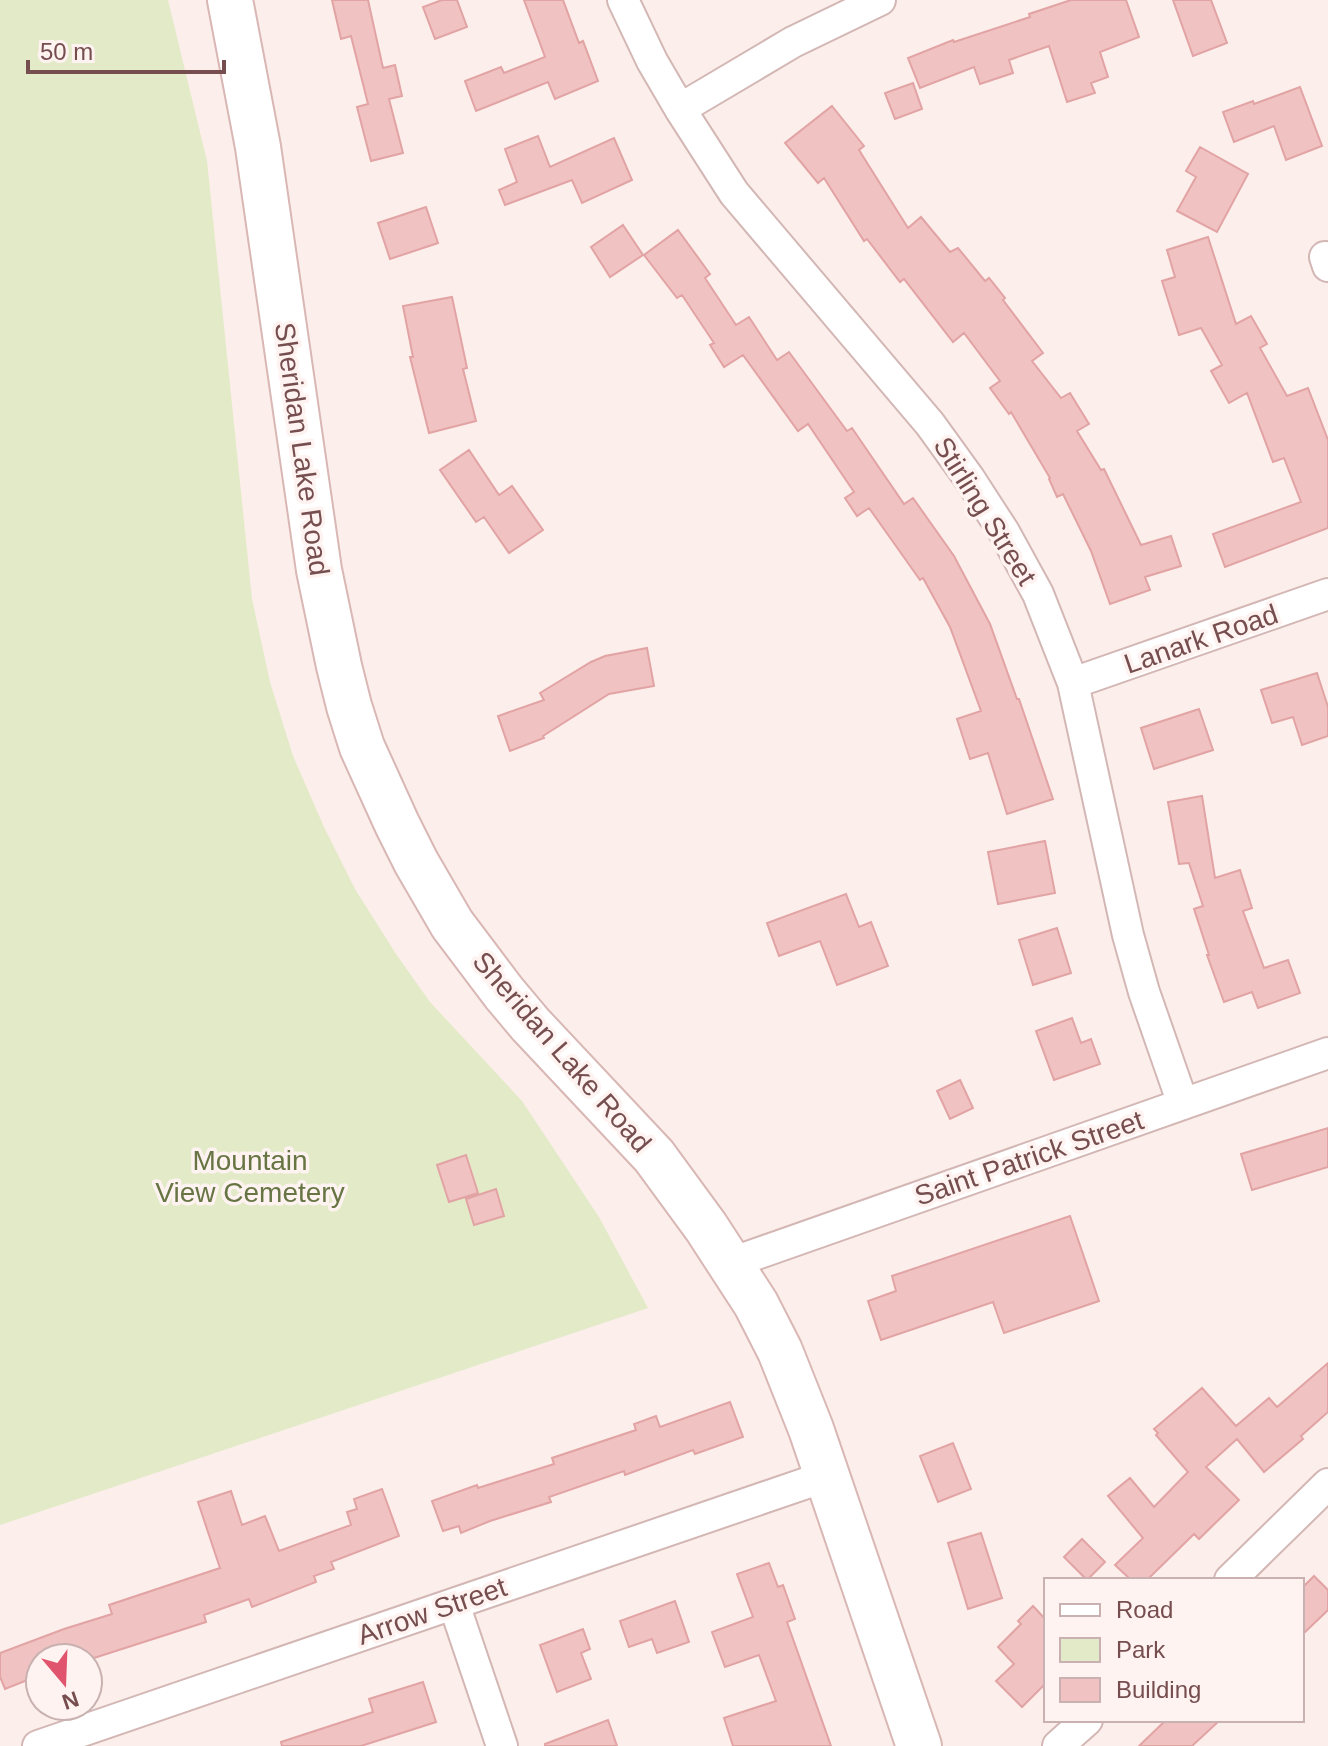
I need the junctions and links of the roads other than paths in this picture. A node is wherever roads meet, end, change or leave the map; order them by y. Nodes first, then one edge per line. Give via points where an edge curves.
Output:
1 (230, 0) edge
2 (623, 0) edge
3 (880, 0) edge
4 (680, 109) junction
5 (1328, 594) edge
6 (1073, 683) junction
7 (1328, 1053) edge
8 (1183, 1104) junction
9 (731, 1263) junction
10 (827, 1476) junction
11 (1328, 1484) edge
12 (1232, 1578) edge
13 (454, 1604) junction
14 (1085, 1722) edge
15 (106, 1735) edge
16 (38, 1746) edge
17 (502, 1746) edge
18 (919, 1746) edge
19 (1058, 1746) edge

1 - 9 main road, Sheridan Lake Road via 258,147 317,556 362,747 416,862 467,945 530,1024 654,1156
2 - 4 street, Stirling Street
3 - 4 street via 793,42
4 - 6 street, Stirling Street via 734,193 930,424 969,478 1038,594
5 - 6 street, Lanark Road
6 - 8 street, Stirling Street via 1128,935
7 - 8 street, Saint Patrick Street
8 - 9 street, Saint Patrick Street
9 - 10 main road, Sheridan Lake Road via 780,1351
10 - 13 street, Arrow Street
10 - 18 main road, Sheridan Lake Road
11 - 12 street
13 - 15 street, Arrow Street
13 - 17 street
14 - 19 street
15 - 16 street, Arrow Street

